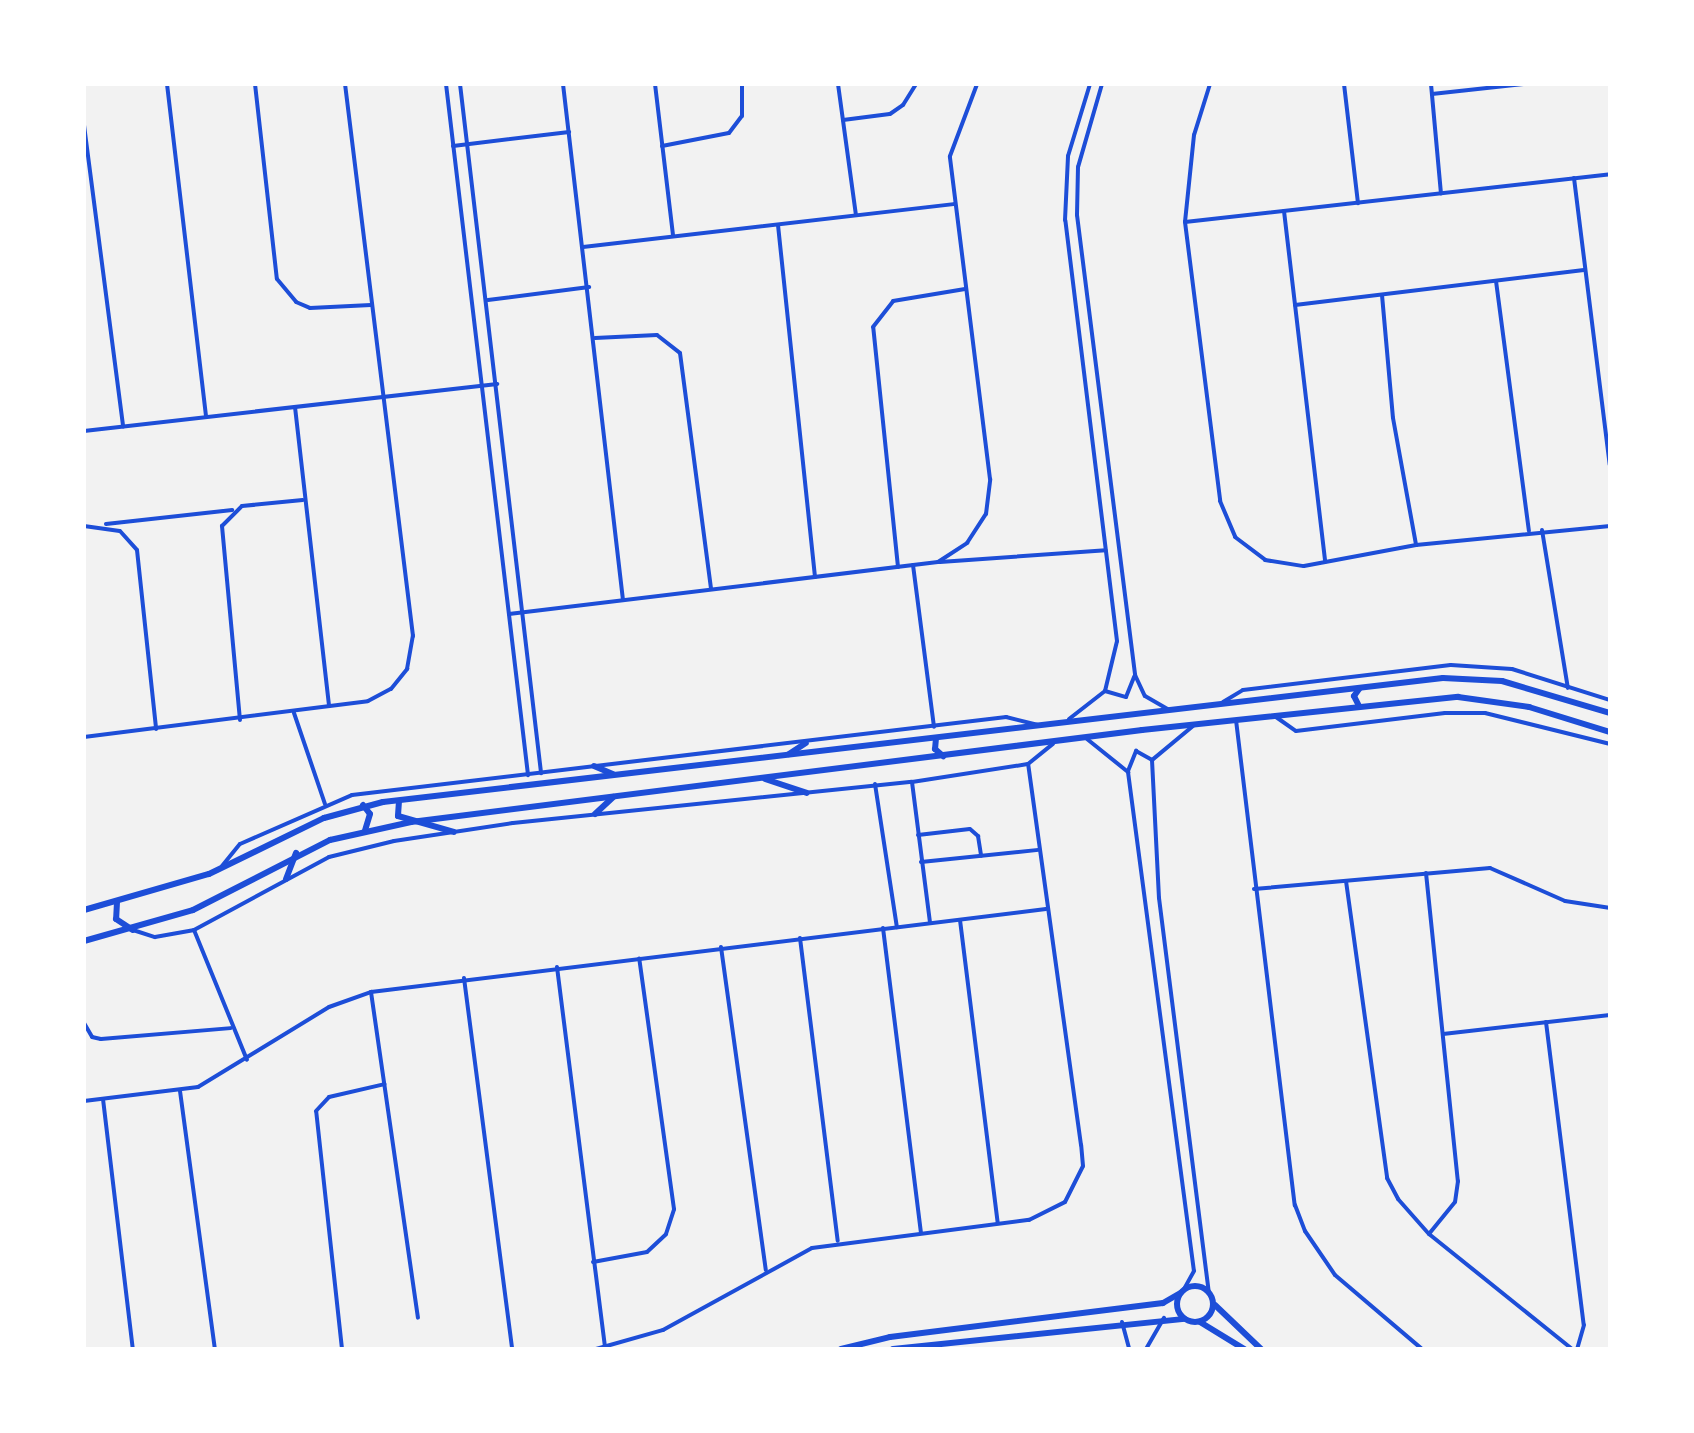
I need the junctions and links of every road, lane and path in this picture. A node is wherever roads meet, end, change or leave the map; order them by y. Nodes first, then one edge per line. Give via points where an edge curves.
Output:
1 (167, 84) edge
2 (255, 84) edge
3 (345, 84) edge
4 (446, 84) edge
5 (460, 84) edge
6 (563, 84) edge
7 (655, 84) edge
8 (742, 84) edge
9 (838, 84) edge
10 (916, 84) edge
11 (977, 84) edge
12 (1090, 84) edge
13 (1102, 84) edge
14 (1210, 84) edge
15 (1344, 84) edge
16 (1431, 84) edge
17 (1523, 84) edge
18 (1432, 94) junction
19 (843, 120) junction
20 (84, 125) edge
21 (569, 132) junction
22 (468, 144) junction
23 (453, 146) junction
24 (662, 146) junction
25 (1610, 174) edge
26 (1574, 178) junction
27 (1441, 194) junction
28 (1358, 203) junction
29 (955, 204) junction
30 (1284, 211) junction
31 (856, 215) junction
32 (1185, 222) junction
33 (778, 224) junction
34 (673, 236) junction
35 (583, 247) junction
36 (1584, 270) junction
37 (1496, 281) junction
38 (589, 287) junction
39 (965, 289) junction
40 (1382, 295) junction
41 (487, 300) junction
42 (371, 305) junction
43 (1295, 305) junction
44 (595, 338) junction
45 (497, 384) junction
46 (482, 385) junction
47 (382, 397) junction
48 (295, 407) junction
49 (206, 417) junction
50 (123, 426) junction
51 (84, 431) edge
52 (1610, 465) edge
53 (304, 500) junction
54 (233, 510) junction
55 (95, 525) junction
56 (84, 526) edge
57 (1610, 526) edge
58 (1542, 530) junction
59 (1529, 531) junction
60 (1416, 545) junction
61 (1106, 550) junction
62 (938, 562) junction
63 (1325, 562) junction
64 (913, 565) junction
65 (898, 567) junction
66 (815, 577) junction
67 (711, 589) junction
68 (623, 600) junction
69 (522, 612) junction
70 (509, 614) junction
71 (1135, 675) junction
72 (1568, 688) junction
73 (1359, 689) junction
74 (1105, 691) junction
75 (1325, 694) junction
76 (1610, 700) edge
77 (1222, 705) junction
78 (1359, 706) junction
79 (329, 707) junction
80 (1329, 709) junction
81 (1172, 711) junction
82 (294, 713) junction
83 (1610, 713) edge
84 (1274, 715) junction
85 (240, 720) junction
86 (1236, 720) junction
87 (1061, 723) junction
88 (1039, 726) junction
89 (1193, 726) junction
90 (934, 727) junction
91 (156, 729) junction
92 (1610, 732) edge
93 (84, 737) edge
94 (936, 738) junction
95 (1087, 739) junction
96 (900, 742) junction
97 (806, 743) junction
98 (1053, 744) junction
99 (1610, 744) edge
100 (787, 755) junction
101 (943, 756) junction
102 (1152, 760) junction
103 (908, 761) junction
104 (1028, 764) junction
105 (594, 766) junction
106 (1128, 772) junction
107 (541, 773) junction
108 (528, 775) junction
109 (616, 775) junction
110 (761, 778) junction
111 (468, 781) junction
112 (912, 782) junction
113 (875, 784) junction
114 (471, 792) junction
115 (807, 793) junction
116 (614, 795) junction
117 (403, 800) junction
118 (325, 804) junction
119 (362, 805) junction
120 (595, 814) junction
121 (411, 822) junction
122 (365, 830) junction
123 (454, 832) junction
124 (918, 835) junction
125 (1038, 850) junction
126 (296, 853) junction
127 (981, 856) junction
128 (921, 862) junction
129 (220, 869) junction
130 (1426, 873) junction
131 (286, 879) junction
132 (1346, 881) junction
133 (1254, 889) junction
134 (117, 902) junction
135 (1610, 908) edge
136 (1046, 909) junction
137 (84, 910) edge
138 (960, 919) junction
139 (930, 923) junction
140 (897, 927) junction
141 (883, 928) junction
142 (133, 930) junction
143 (194, 930) junction
144 (800, 938) junction
145 (84, 941) edge
146 (721, 947) junction
147 (639, 957) junction
148 (557, 967) junction
149 (464, 978) junction
150 (371, 992) junction
151 (1610, 1015) edge
152 (1546, 1022) junction
153 (84, 1023) edge
154 (231, 1028) junction
155 (1443, 1034) junction
156 (247, 1060) junction
157 (385, 1084) junction
158 (180, 1091) junction
159 (103, 1099) junction
160 (84, 1101) edge
161 (998, 1223) junction
162 (921, 1232) junction
163 (1429, 1234) junction
164 (838, 1241) junction
165 (593, 1262) junction
166 (766, 1270) junction
167 (1182, 1291) junction
168 (1211, 1295) junction
169 (418, 1318) dead end
170 (1164, 1318) junction
171 (1184, 1319) junction
172 (1122, 1322) junction
173 (1200, 1322) junction
174 (974, 1326) junction
175 (949, 1329) junction
176 (976, 1338) junction
177 (951, 1341) junction
178 (605, 1348) edge
179 (133, 1349) edge
180 (215, 1349) edge
181 (342, 1349) edge
182 (512, 1349) edge
183 (596, 1349) edge
184 (841, 1349) edge
185 (893, 1349) edge
186 (1129, 1349) edge
187 (1146, 1349) edge
188 (1244, 1349) edge
189 (1261, 1349) edge
190 (1422, 1349) edge
191 (1574, 1349) edge

1 - 49 street
2 - 42 street via 277,279 296,302 310,308
3 - 42 street
4 - 23 street
5 - 22 street
6 - 21 street
7 - 24 street
8 - 24 street via 742,116 729,133
9 - 19 street
10 - 19 street via 890,114
11 - 29 street via 952,145
12 - 61 street via 1068,156 1065,220
13 - 71 street via 1083,141 1075,192
14 - 32 street via 1194,135
15 - 28 street
16 - 18 street
17 - 18 street
18 - 27 street
19 - 31 street
20 - 50 street
21 - 22 street
21 - 35 street
22 - 23 street
22 - 41 street
23 - 46 street
24 - 34 street
25 - 26 street
26 - 27 street
26 - 36 street
27 - 28 street
28 - 30 street
29 - 31 street
29 - 39 street
30 - 32 street
30 - 43 street
31 - 33 street
32 - 63 street via 1225,520 1242,544 1265,560 1284,566
33 - 34 street
33 - 66 street
34 - 35 street
35 - 38 street
36 - 37 street
36 - 52 street
37 - 40 street
37 - 59 street
38 - 41 street
38 - 44 street
39 - 62 street via 990,497 973,536
39 - 65 street via 893,301 873,327
40 - 43 street
40 - 60 street via 1393,418
41 - 45 street
42 - 47 street
43 - 63 street
44 - 67 street via 657,335 680,353
44 - 68 street
45 - 46 street
45 - 69 street
46 - 47 street
46 - 70 street
47 - 48 street
47 - 79 street via 413,647 407,669 391,689 368,701
48 - 49 street
48 - 53 street
49 - 50 street
50 - 51 street
53 - 54 street
53 - 79 street
54 - 55 street
54 - 85 street via 222,535
55 - 56 street
55 - 91 street via 120,531 137,550
57 - 58 street
58 - 59 street
58 - 72 street
59 - 60 street
60 - 63 street
61 - 62 street
61 - 74 street via 1117,641
62 - 64 street
64 - 65 street
64 - 90 street
65 - 66 street
66 - 67 street
67 - 68 street
68 - 69 street
69 - 70 street
69 - 107 street
70 - 108 street
71 - 74 street via 1126,697
71 - 81 street via 1145,696
72 - 76 street
72 - 77 street via 1512,669 1451,665 1243,690
73 - 75 street
73 - 78 street via 1354,696
73 - 83 street via 1487,679
74 - 87 street
75 - 77 street
75 - 80 street
77 - 81 street
78 - 80 street
78 - 92 street via 1481,698
79 - 82 street
80 - 84 street
81 - 87 street
82 - 85 street
82 - 118 street
84 - 86 street
84 - 99 street via 1296,731 1485,713
85 - 91 street
86 - 89 street
86 - 133 street
87 - 88 street
88 - 90 street via 1006,717
88 - 94 street
89 - 95 street
89 - 102 street
90 - 97 street
91 - 93 street
94 - 96 street
94 - 101 street via 935,749
95 - 98 street
95 - 106 street
96 - 100 street
96 - 103 street
97 - 100 street
97 - 105 street
98 - 101 street
98 - 104 street
100 - 109 street
101 - 103 street
102 - 106 street via 1136,751
102 - 168 street via 1159,898
103 - 110 street
104 - 112 street
104 - 125 street
105 - 107 street
105 - 109 street
106 - 167 street via 1194,1271
107 - 108 street
108 - 111 street
109 - 114 street
110 - 115 street
110 - 116 street
111 - 114 street
111 - 118 street via 352,795
112 - 113 street
112 - 124 street
113 - 115 street
113 - 140 street
114 - 117 street
115 - 120 street
116 - 120 street
116 - 121 street
117 - 119 street
117 - 121 street via 396,813
118 - 129 street via 240,844
119 - 122 street via 370,814
119 - 129 street
120 - 123 street
121 - 122 street
121 - 123 street
122 - 126 street
123 - 131 street via 329,857
124 - 127 street via 970,829 978,836
124 - 128 street
125 - 127 street
125 - 136 street
126 - 131 street
126 - 142 street via 193,910
127 - 128 street
128 - 139 street
129 - 134 street
130 - 132 street
130 - 135 street via 1490,868 1565,901
130 - 155 street
131 - 143 street
132 - 133 street
132 - 163 street via 1380,1156 1398,1199
133 - 190 street via 1295,1205 1311,1242 1335,1275
134 - 137 street
134 - 142 street via 116,919
136 - 138 street
136 - 161 street via 1083,1166 1065,1202 1048,1214
138 - 139 street
138 - 161 street
139 - 140 street
140 - 141 street
141 - 144 street
141 - 162 street
142 - 143 street via 155,937
142 - 145 street
143 - 154 street
144 - 146 street
144 - 164 street
146 - 147 street
146 - 166 street
147 - 148 street
147 - 165 street via 674,1209 666,1234 647,1252
148 - 149 street
148 - 165 street
149 - 150 street
149 - 182 street
150 - 156 street via 329,1007
150 - 157 street
151 - 152 street
152 - 155 street
152 - 191 street via 1584,1325
153 - 154 street via 92,1037 101,1039
154 - 156 street
155 - 163 street via 1458,1181 1455,1202
156 - 158 street via 214,1081
157 - 169 street
157 - 181 street via 329,1097 316,1111
158 - 159 street
158 - 180 street
159 - 160 street
159 - 179 street
161 - 162 street
162 - 164 street
163 - 191 street
164 - 166 street
165 - 178 street
166 - 178 street via 663,1330
167 - 168 street via 1194,1285
167 - 171 street via 1177,1309
167 - 174 street via 1163,1303
168 - 173 street via 1213,1310
168 - 189 street via 1229,1324
170 - 171 street
170 - 172 street
170 - 187 street
171 - 173 street
172 - 176 street
172 - 186 street
173 - 188 street
174 - 175 street
174 - 176 street
175 - 177 street
175 - 184 street
176 - 177 street
177 - 185 street
178 - 183 street

